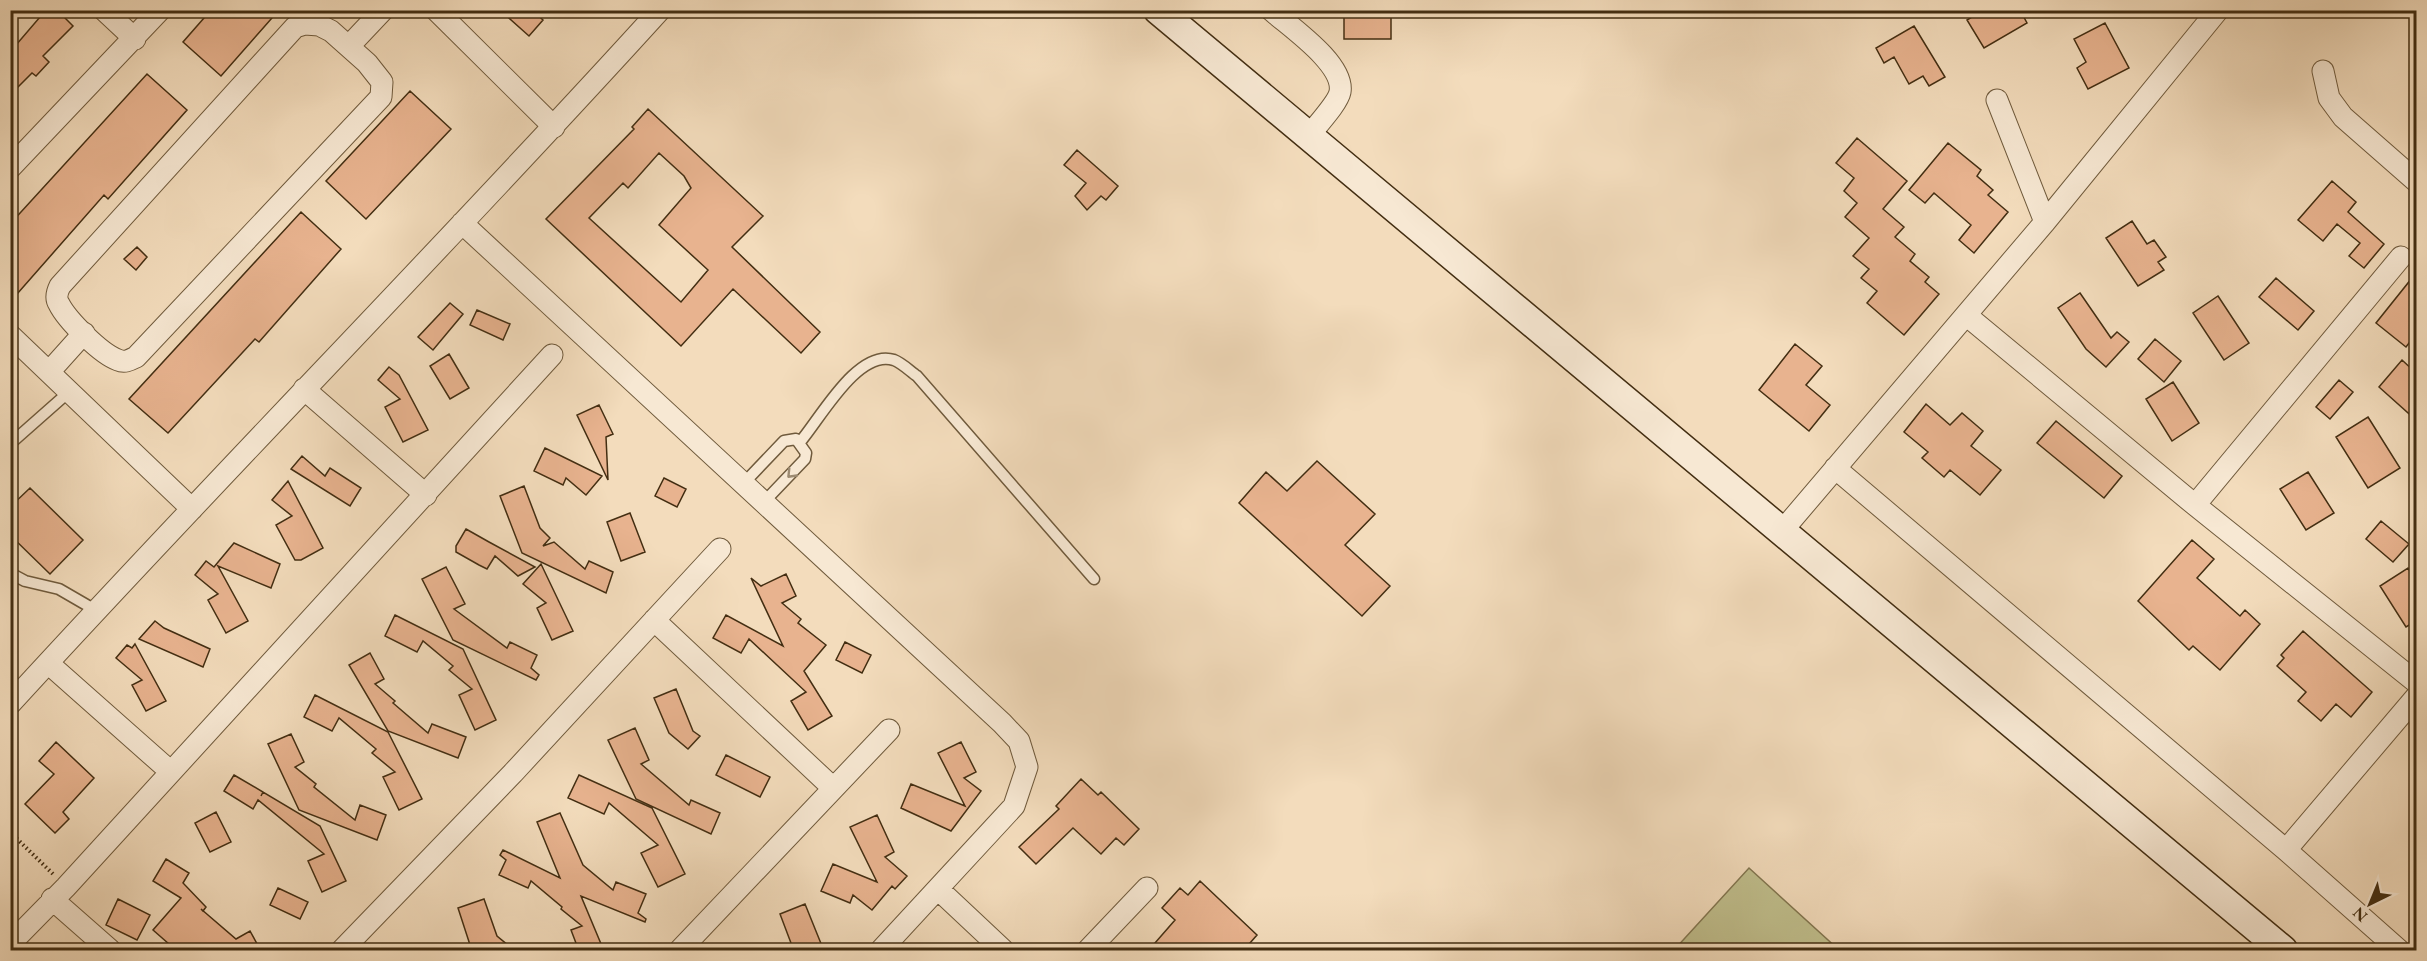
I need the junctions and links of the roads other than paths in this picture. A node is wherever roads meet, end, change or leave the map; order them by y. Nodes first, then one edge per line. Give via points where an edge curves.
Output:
1 (104, 10) edge
2 (160, 10) edge
3 (383, 10) edge
4 (660, 10) edge
5 (1158, 10) edge
6 (1271, 10) edge
7 (2218, 10) edge
8 (442, 13) edge
9 (135, 39) junction
10 (349, 46) junction
11 (2323, 71) dead end
12 (1996, 100) dead end
13 (554, 127) junction
14 (1308, 137) junction
15 (10, 168) edge
16 (2416, 181) edge
17 (2045, 222) junction
18 (462, 223) junction
19 (2400, 257) dead end
20 (1966, 315) junction
21 (84, 333) junction
22 (10, 335) edge
23 (552, 355) dead end
24 (49, 372) junction
25 (304, 389) junction
26 (70, 392) junction
27 (800, 442) junction
28 (10, 444) edge
29 (1835, 468) junction
30 (743, 484) junction
31 (426, 495) junction
32 (763, 503) junction
33 (2196, 505) junction
34 (192, 509) junction
35 (1782, 531) junction
36 (720, 549) dead end
37 (10, 573) edge
38 (1094, 579) dead end
39 (97, 611) junction
40 (654, 620) junction
41 (48, 663) junction
42 (2416, 682) edge
43 (2416, 697) edge
44 (10, 704) edge
45 (889, 730) dead end
46 (171, 772) junction
47 (833, 788) junction
48 (2286, 850) junction
49 (1147, 888) dead end
50 (938, 889) junction
51 (59, 893) junction
52 (10, 944) edge
53 (355, 946) edge
54 (110, 951) edge
55 (680, 951) edge
56 (881, 951) edge
57 (1003, 951) edge
58 (1088, 951) edge
59 (2283, 951) edge
60 (2399, 951) edge

1 - 9 street
2 - 9 street
3 - 10 street
4 - 13 street
5 - 14 street
6 - 14 street via 1332,64 1340,80 1340,94
7 - 17 street
8 - 13 street
9 - 15 street
10 - 21 street via 319,25 295,27 60,286 59,304
10 - 21 street via 382,82 381,97 373,107 136,357 119,360
11 - 16 street via 2329,98 2343,117
12 - 17 street
13 - 18 street
14 - 35 street
17 - 20 street
18 - 25 street
18 - 30 street
19 - 33 street
20 - 29 street
20 - 33 street
21 - 24 street
22 - 24 street
23 - 31 street
24 - 26 street
25 - 31 street
25 - 34 street
26 - 28 lane
26 - 34 street
27 - 30 lane via 784,441
27 -> 32 lane via 805,459
27 - 38 lane via 857,369 878,360 894,360 917,376
29 - 35 street
29 - 48 street
30 - 32 street
31 - 46 street
32 - 50 street via 1019,741 1027,767 1014,806
33 - 42 street
34 - 39 street
35 - 59 street
36 - 40 street
37 - 39 lane via 59,589
39 - 41 street
40 - 47 street
40 - 53 street
41 - 44 street
41 - 46 street
43 - 48 street
45 - 47 street
46 - 51 street
47 - 55 street
48 - 60 street
49 - 58 street
50 - 56 street
50 - 57 street
51 - 52 street
51 - 54 street

